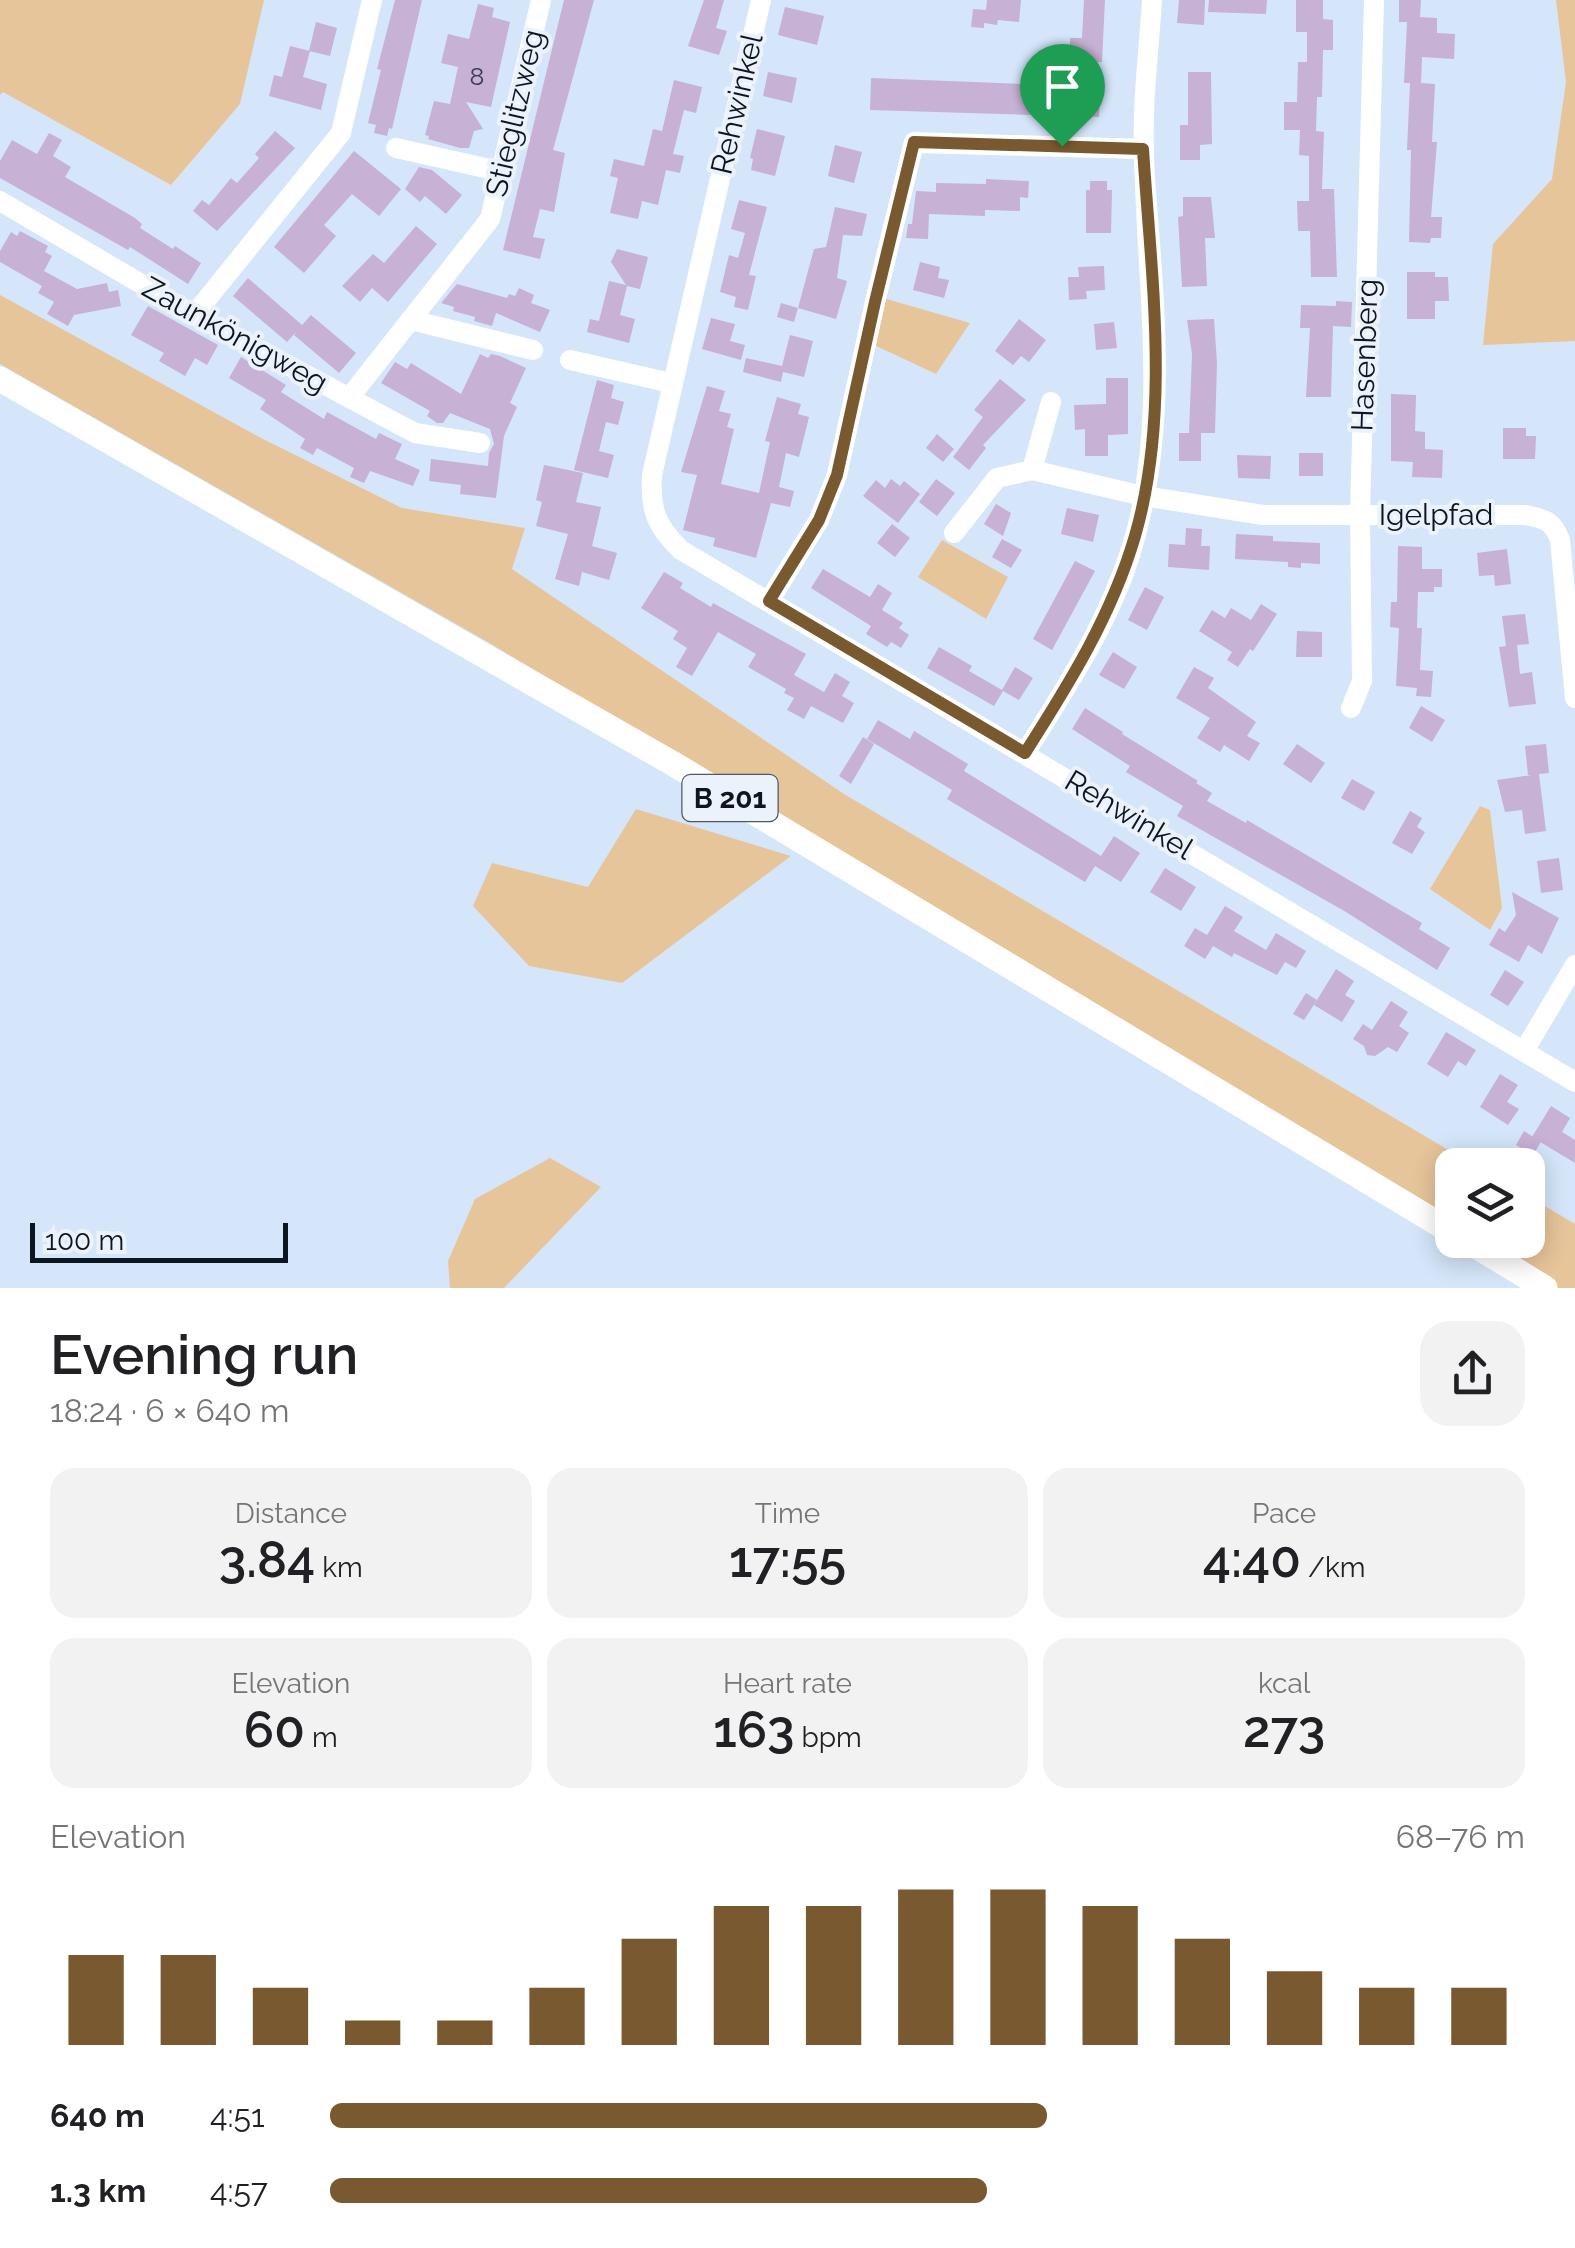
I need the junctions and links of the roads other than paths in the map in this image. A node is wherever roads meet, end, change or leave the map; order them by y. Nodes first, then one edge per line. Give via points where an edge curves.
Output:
1 (372, 0) edge
2 (541, 0) edge
3 (761, 0) edge
4 (1152, 0) edge
5 (1374, 0) edge
6 (396, 148) dead end
7 (1143, 149) junction
8 (502, 172) junction
9 (0, 201) edge
10 (194, 315) junction
11 (412, 320) junction
12 (534, 350) dead end
13 (570, 360) dead end
14 (0, 379) edge
15 (671, 383) junction
16 (349, 398) junction
17 (1051, 402) dead end
18 (480, 443) dead end
19 (1032, 470) junction
20 (1144, 496) junction
21 (1360, 514) junction
22 (954, 533) dead end
23 (769, 601) junction
24 (1575, 698) edge
25 (1350, 708) dead end
26 (1025, 753) junction
27 (1575, 965) edge
28 (1524, 1051) junction
29 (1575, 1082) edge
30 (1435, 1222) edge
31 (1496, 1258) edge
32 (1546, 1288) edge

1 - 10 street via 341,132
2 - 8 street, Stieglitzweg
3 - 15 street, Rehwinkel
4 - 7 street
5 - 21 street, Hasenberg
6 - 8 street
7 - 20 street via 1156,359
7 - 23 street via 914,142 837,475 819,520
8 - 11 street, Stieglitzweg via 490,219
9 - 10 street, Zaunkönigweg
10 - 16 street, Zaunkönigweg
11 - 12 street
11 - 16 street, Stieglitzweg
13 - 15 street
14 - 30 main road, B 201 via 672,763
15 - 23 street, Rehwinkel via 652,476 663,533
16 - 18 street, Zaunkönigweg via 415,433
17 - 19 street
19 - 20 street, Igelpfad
19 - 22 street via 998,478
20 - 21 street, Igelpfad via 1263,514
20 - 26 street via 1102,623
21 - 24 street, Igelpfad via 1526,515 1554,524
21 - 25 street, Hasenberg via 1362,681
23 - 26 street, Rehwinkel
26 - 28 street, Rehwinkel
27 - 28 street
28 - 29 street, Rehwinkel
31 - 32 main road

